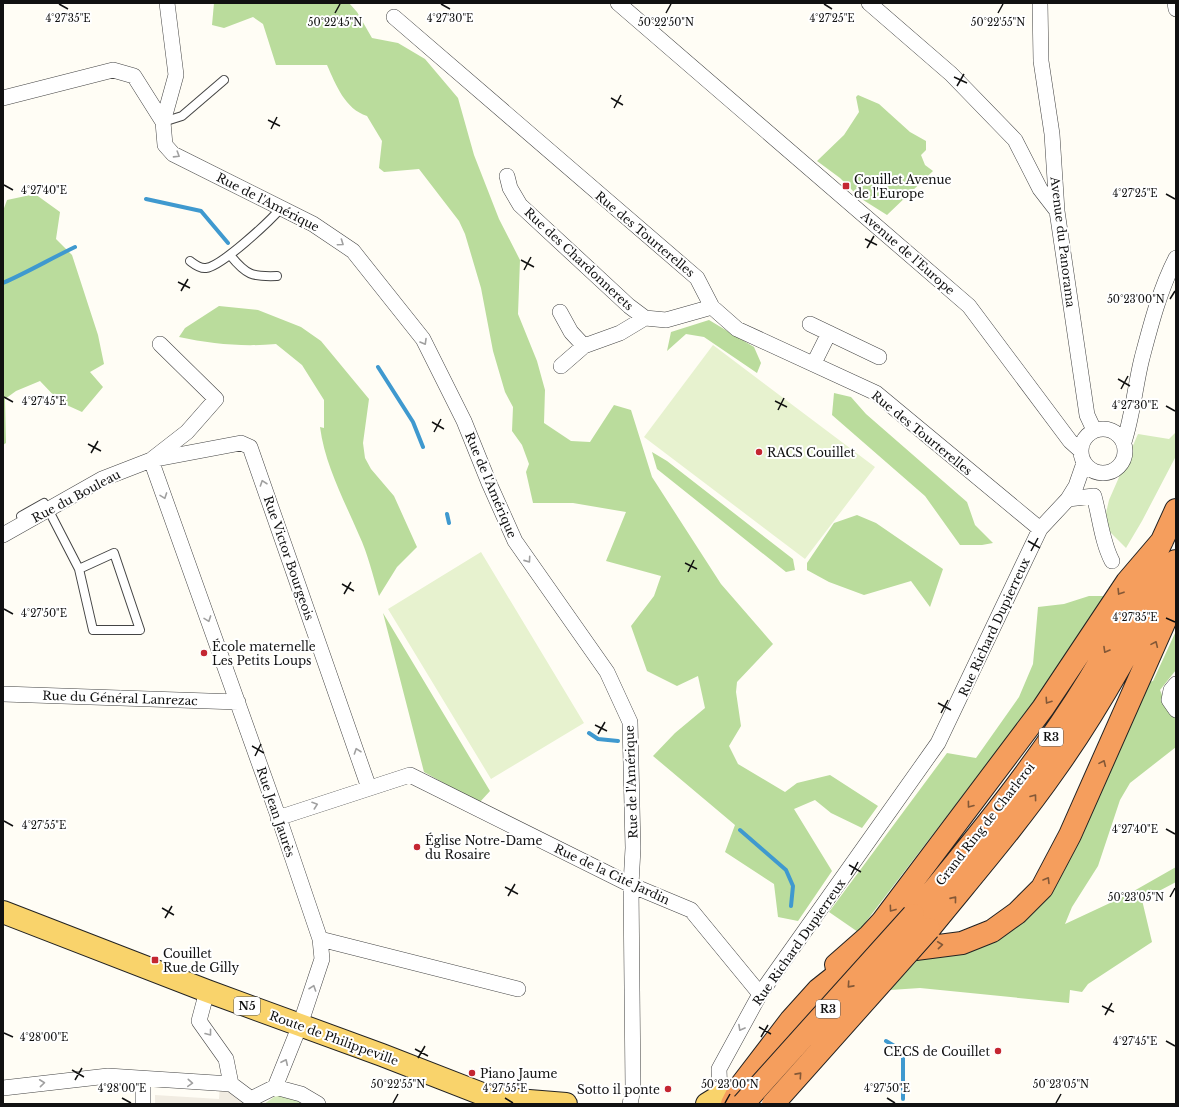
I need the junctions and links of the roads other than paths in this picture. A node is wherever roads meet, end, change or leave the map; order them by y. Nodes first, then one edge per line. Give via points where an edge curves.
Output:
1 (167, 3) edge
2 (618, 3) edge
3 (870, 3) edge
4 (1040, 3) edge
5 (1175, 3) edge
6 (1176, 9) edge
7 (394, 17) dead end
8 (224, 80) dead end
9 (3, 98) edge
10 (163, 122) junction
11 (507, 176) dead end
12 (281, 208) junction
13 (1056, 211) junction
14 (230, 255) junction
15 (1176, 258) edge
16 (190, 261) dead end
17 (278, 276) dead end
18 (712, 307) junction
19 (560, 312) dead end
20 (645, 318) junction
21 (810, 324) dead end
22 (829, 333) junction
23 (160, 344) dead end
24 (584, 346) junction
25 (879, 357) dead end
26 (814, 363) junction
27 (561, 366) dead end
28 (1094, 430) junction
29 (1124, 442) junction
30 (1082, 456) junction
31 (151, 460) junction
32 (1068, 499) junction
33 (48, 509) junction
34 (1176, 510) edge
35 (3, 528) edge
36 (1040, 529) junction
37 (3, 535) edge
38 (1162, 541) junction
39 (1112, 561) dead end
40 (1176, 562) edge
41 (79, 569) junction
42 (1176, 596) edge
43 (1176, 684) edge
44 (3, 694) edge
45 (238, 702) junction
46 (1172, 705) edge
47 (370, 788) junction
48 (278, 818) junction
49 (631, 885) junction
50 (3, 912) edge
51 (3, 918) edge
52 (320, 939) junction
53 (518, 989) dead end
54 (760, 994) junction
55 (206, 995) junction
56 (298, 1031) junction
57 (143, 1080) junction
58 (231, 1084) junction
59 (275, 1087) junction
60 (3, 1088) edge
61 (742, 1094) edge
62 (500, 1101) edge
63 (252, 1102) edge
64 (718, 1102) edge
65 (143, 1104) edge
66 (318, 1104) edge
67 (470, 1104) edge
68 (566, 1104) edge
69 (630, 1104) edge
70 (750, 1104) edge
71 (772, 1104) edge

1 - 10 street, Rue de l'Amérique via 176,75
2 - 30 street, Avenue de l'Europe via 969,306
3 - 13 street via 951,74 1015,140 1040,189
4 - 13 street, Avenue du Panorama via 1041,61 1052,134
5 - 6 street
7 - 18 street, Rue des Tourterelles via 697,278
8 - 10 lane via 182,116
9 - 10 street via 113,70 134,76
10 -> 12 street, Rue de l'Amérique via 165,145 173,154
11 - 20 street, Rue des Chardonnerets via 510,188 520,205
12 - 14 lane
12 -> 49 street, Rue de l'Amérique via 313,224 353,251 423,340 464,421 515,541 607,672 630,722 633,848
13 - 28 street, Avenue du Panorama via 1087,415
14 - 16 lane via 206,268
14 - 17 lane via 247,274 259,277
15 - 29 street via 1166,278 1142,358
18 - 20 street, Rue des Chardonnerets via 666,320
18 - 26 street, Rue des Tourterelles via 737,328
19 - 24 street via 571,332
20 - 24 street, Rue des Chardonnerets via 620,334
21 - 22 street
22 - 25 street
22 - 26 street
23 - 31 street, Rue du Bouleau via 216,399 187,432
24 - 27 street, Rue des Chardonnerets
26 - 36 street, Rue des Tourterelles via 876,393
28 - 29 street via 1101,428 1113,431
28 - 30 street via 1086,435
29 - 30 street via 1122,462 1112,472 1092,471
30 - 32 street, Rue Richard Dupierreux via 1076,486
31 - 33 street, Rue du Bouleau via 102,479
31 -> 45 street, Rue Jean Jaurès
47 -> 31 street, Rue Victor Bourgeois via 250,446 241,443
32 - 36 street, Rue Richard Dupierreux
32 - 39 street via 1094,496 1106,550
33 - 35 lane via 44,503
33 - 37 street, Rue du Bouleau
33 - 41 lane
34 - 38 highway, Grand Ring de Charleroi / R3
36 - 54 street, Rue Richard Dupierreux via 938,744
38 -> 61 highway, Grand Ring de Charleroi / R3, bridge via 1134,600 1085,686 1038,757 982,832 913,915
38 -> 64 highway via 1127,582 1043,708 882,922 808,987
71 -> 40 highway, Grand Ring de Charleroi / R3, bridge via 929,929 1056,768 1105,692
41 - 41 lane via 114,552 140,630 93,630
61 -> 42 highway via 804,1004 847,967 877,954 962,942 992,931 1017,913 1042,888 1070,835
43 - 46 street via 1171,690
44 - 45 street, Rue du Général Lanrezac
45 - 48 street, Rue Jean Jaurès
48 -> 47 street, Rue de la Cité Jardin
47 - 49 street, Rue de la Cité Jardin via 410,775
48 - 52 street, Rue Jean Jaurès
49 - 54 street, Rue de la Cité Jardin via 691,910
49 - 69 street, Rue de l'Amérique via 633,1089
50 - 55 main road, Route de Philippeville / N5
51 - 55 main road, Route de Philippeville / N5
52 - 53 street
56 -> 52 street, Rue Jean Jaurès via 322,959
54 -> 64 street, Rue Richard Dupierreux via 719,1069
55 - 56 main road, Route de Philippeville / N5
55 -> 58 street via 198,1021 226,1058
59 -> 56 street, Rue Jean Jaurès
56 - 62 main road, Route de Philippeville / N5
56 - 67 main road, Route de Philippeville / N5
57 -> 58 street
60 -> 57 street via 108,1076
57 - 65 street
58 - 63 street
59 - 63 street
59 - 66 street via 301,1094
61 - 64 highway
61 - 70 highway
62 - 68 main road, N5

